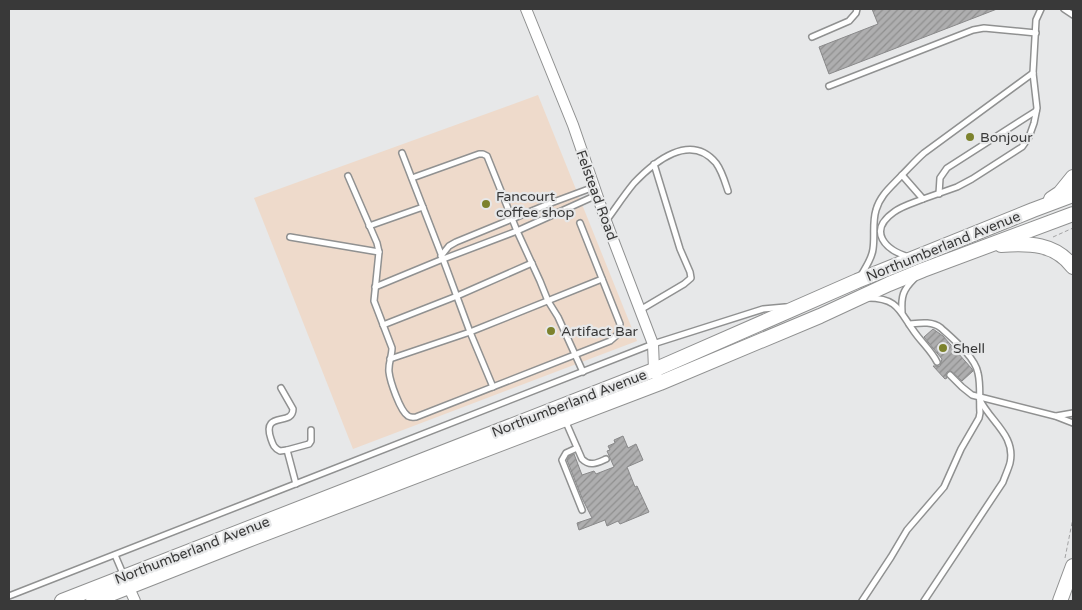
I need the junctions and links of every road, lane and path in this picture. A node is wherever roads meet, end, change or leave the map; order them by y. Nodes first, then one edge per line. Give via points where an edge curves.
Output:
1 (526, 9) edge
2 (857, 9) edge
3 (1041, 9) edge
4 (1064, 9) edge
5 (1073, 15) edge
6 (1036, 33) junction
7 (812, 37) dead end
8 (1033, 73) junction
9 (828, 86) dead end
10 (1036, 111) junction
11 (402, 153) dead end
12 (654, 164) junction
13 (902, 175) junction
14 (348, 176) dead end
15 (1073, 177) edge
16 (412, 178) junction
17 (595, 191) junction
18 (728, 191) dead end
19 (939, 194) junction
20 (1073, 195) edge
21 (923, 199) junction
22 (423, 207) junction
23 (1033, 210) junction
24 (1073, 214) edge
25 (512, 219) junction
26 (606, 222) junction
27 (580, 223) dead end
28 (369, 226) junction
29 (1073, 228) edge
30 (516, 231) junction
31 (477, 233) junction
32 (290, 236) dead end
33 (1050, 238) dead end
34 (481, 244) junction
35 (982, 247) junction
36 (379, 252) junction
37 (441, 258) junction
38 (915, 258) junction
39 (532, 263) junction
40 (1073, 267) edge
41 (924, 270) junction
42 (602, 279) junction
43 (857, 282) junction
44 (375, 287) junction
45 (457, 296) junction
46 (860, 298) junction
47 (548, 301) junction
48 (799, 306) junction
49 (640, 310) junction
50 (902, 312) junction
51 (909, 324) junction
52 (382, 325) junction
53 (470, 332) junction
54 (653, 344) junction
55 (576, 354) junction
56 (390, 359) junction
57 (937, 362) dead end
58 (654, 370) junction
59 (583, 372) junction
60 (950, 375) dead end
61 (660, 383) junction
62 (493, 387) junction
63 (282, 388) dead end
64 (979, 397) junction
65 (1073, 413) edge
66 (1055, 416) junction
67 (564, 420) junction
68 (1073, 423) edge
69 (311, 430) dead end
70 (577, 448) junction
71 (287, 450) junction
72 (606, 459) dead end
73 (296, 484) junction
74 (582, 510) dead end
75 (115, 555) junction
76 (1073, 566) edge
77 (126, 582) junction
78 (9, 596) edge
79 (62, 601) edge
80 (93, 601) edge
81 (135, 601) edge
82 (862, 601) edge
83 (924, 601) edge
84 (1060, 601) edge

1 - 17 street, Felstead Road via 573,125
2 - 7 lane via 849,21
3 - 6 lane via 1036,20
4 - 5 lane
6 - 8 lane
6 - 9 lane via 984,28 973,30
8 - 10 lane
8 - 13 lane via 924,153
10 - 19 lane via 947,168 940,178
10 - 19 lane via 1029,137 1022,147 972,179
11 - 16 lane
12 - 18 lane via 680,151 702,151 717,164
12 - 26 lane via 633,184
12 - 49 lane via 691,278
13 - 21 lane
13 - 43 lane via 878,203 872,255
14 - 28 lane
15 - 23 main road via 1060,193
16 - 22 lane
16 - 25 lane via 483,154 489,160
17 - 25 lane via 550,203
17 - 26 street, Felstead Road
17 - 30 lane
19 - 21 lane
20 - 23 main road, Northumberland Avenue
21 - 38 lane via 895,211 881,229 881,236 889,248
22 - 28 lane
22 - 37 lane
23 - 38 main road, Northumberland Avenue
24 - 35 main road, Northumberland Avenue
25 - 30 lane
25 - 31 lane
26 - 49 street, Felstead Road
27 - 42 lane
28 - 36 lane
29 - 33 path
30 - 34 lane
30 - 39 lane
31 - 34 lane
31 - 37 lane via 449,246
32 - 36 lane
34 - 37 lane
35 - 40 main road via 1036,244 1060,255
35 - 41 main road, Northumberland Avenue
36 - 44 lane
37 - 44 lane
37 - 45 lane
38 - 43 main road, Northumberland Avenue
39 - 45 lane
39 - 47 lane
41 - 46 main road, Northumberland Avenue
41 - 50 lane via 904,292
42 - 47 lane
42 - 55 lane via 620,329 610,341
43 - 48 main road, Northumberland Avenue
44 - 52 lane via 374,301
45 - 52 lane
45 - 53 lane
46 - 50 lane via 882,299
46 - 61 main road, Northumberland Avenue
47 - 53 lane
47 - 55 lane
48 - 54 lane via 763,310
48 - 58 main road, Northumberland Avenue
49 - 54 street, Felstead Road
50 - 51 lane
51 - 57 lane
51 - 64 lane via 937,325 960,347 977,367
52 - 56 lane via 392,348
53 - 56 lane
53 - 62 lane
54 - 58 street, Felstead Road
54 - 59 lane
55 - 59 lane
55 - 62 lane
56 - 62 lane via 388,368 395,394 404,412 412,418
58 - 61 street, Felstead Road
58 - 77 main road, Northumberland Avenue
59 - 73 lane
60 - 64 lane via 962,388
61 - 67 main road, Northumberland Avenue
63 - 71 lane via 294,412 272,422 268,431 273,446 280,451
64 - 66 lane
64 - 82 lane via 980,418 961,449 944,487 907,530
64 - 83 lane via 1007,438 1010,462 1003,482
65 - 66 lane
66 - 68 lane
67 - 70 lane
67 - 77 main road, Northumberland Avenue via 243,542
69 - 71 lane via 308,444
70 - 72 lane via 587,463 595,464
70 - 74 lane via 566,453 562,460
71 - 73 lane
73 - 75 lane
75 - 77 lane
75 - 78 lane
76 - 84 main road
77 - 79 main road, Northumberland Avenue
77 - 80 main road, Northumberland Avenue
77 - 81 street

